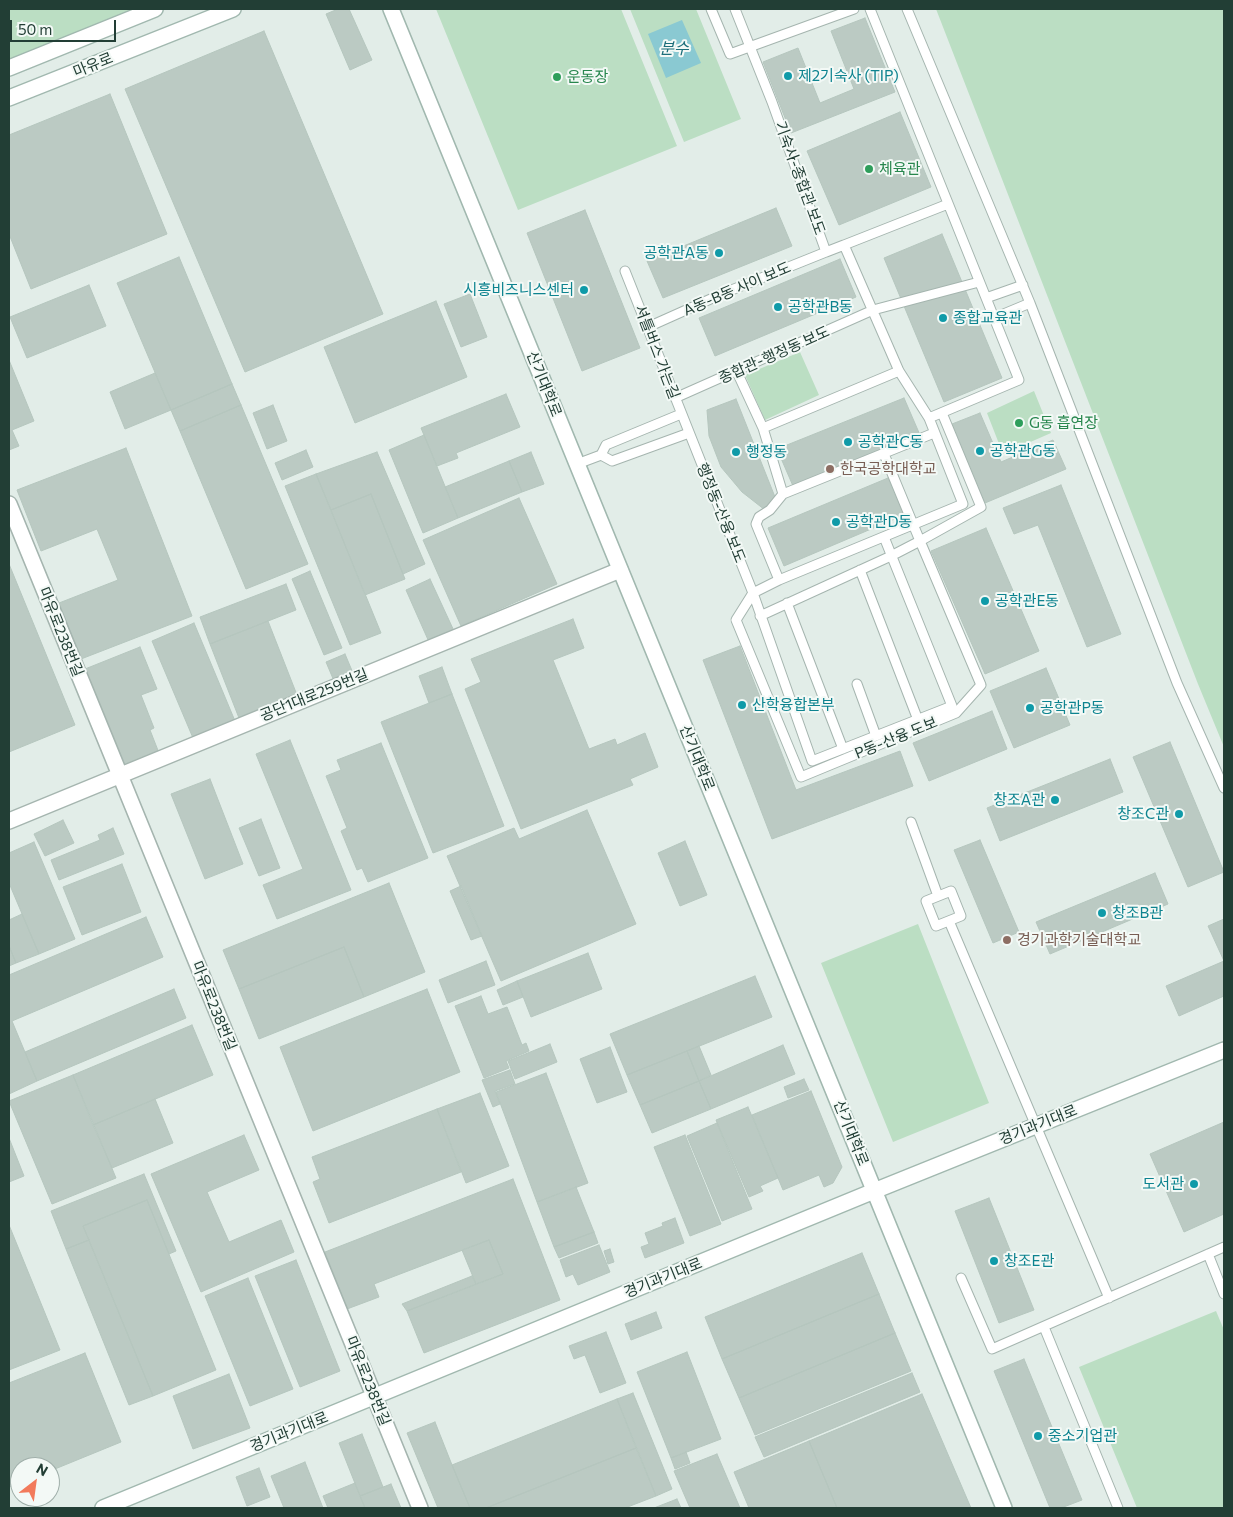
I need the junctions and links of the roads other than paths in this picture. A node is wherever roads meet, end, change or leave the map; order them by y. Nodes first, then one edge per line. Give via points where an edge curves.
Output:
1 (155, 9) edge
2 (232, 9) edge
3 (391, 9) edge
4 (711, 9) edge
5 (735, 9) edge
6 (854, 9) edge
7 (870, 9) edge
8 (908, 9) edge
9 (750, 47) junction
10 (9, 68) edge
11 (9, 98) edge
12 (948, 204) junction
13 (844, 245) junction
14 (826, 252) junction
15 (625, 271) dead end
16 (980, 282) junction
17 (1022, 285) junction
18 (986, 298) junction
19 (1030, 303) junction
20 (873, 310) junction
21 (994, 318) junction
22 (648, 327) junction
23 (899, 371) junction
24 (736, 372) junction
25 (675, 398) junction
26 (942, 413) junction
27 (681, 414) junction
28 (929, 418) junction
29 (763, 428) junction
30 (689, 433) junction
31 (934, 433) junction
32 (884, 454) junction
33 (601, 455) junction
34 (577, 464) junction
35 (783, 494) junction
36 (9, 504) edge
37 (914, 524) junction
38 (884, 537) junction
39 (920, 542) junction
40 (891, 556) junction
41 (620, 570) junction
42 (860, 570) junction
43 (780, 580) junction
44 (753, 593) junction
45 (787, 603) junction
46 (760, 616) junction
47 (857, 684) dead end
48 (918, 720) junction
49 (876, 736) junction
50 (843, 749) junction
51 (120, 775) junction
52 (1224, 788) edge
53 (9, 821) edge
54 (911, 822) dead end
55 (938, 896) junction
56 (949, 921) junction
57 (1224, 1050) edge
58 (1036, 1126) junction
59 (874, 1191) junction
60 (1224, 1247) edge
61 (1208, 1254) junction
62 (962, 1278) dead end
63 (1224, 1294) edge
64 (1109, 1298) junction
65 (1044, 1326) junction
66 (374, 1397) junction
67 (104, 1508) edge
68 (420, 1508) edge
69 (1004, 1508) edge
70 (1118, 1508) edge

1 - 10 street, 마유로
2 - 11 street, 마유로
3 - 34 street, 산기대학로
4 - 9 lane via 730,54
5 - 9 lane, 기숙사-종합관 보도
6 - 9 lane
7 - 12 lane
8 - 17 lane
9 - 14 lane, 기숙사-종합관 보도
12 - 13 lane
12 - 16 lane
13 - 14 lane, 기숙사-종합관 보도
13 - 20 lane, 기숙사-종합관 보도
14 - 22 lane, A동-B동 사이 보도
15 - 22 lane, 셔틀버스 가는길
16 - 18 lane
16 - 20 lane, 종합관-행정동 보도
17 - 18 lane
17 - 19 lane
18 - 21 lane
19 - 21 lane
19 - 52 lane via 1177,683
20 - 23 lane, 기숙사-종합관 보도
20 - 24 lane, 종합관-행정동 보도
21 - 26 lane via 1019,380
22 - 25 lane, 셔틀버스 가는길
23 - 28 lane, 기숙사-종합관 보도
23 - 29 lane
24 - 25 lane, 종합관-행정동 보도
24 - 29 lane
25 - 27 lane, 셔틀버스 가는길
26 - 28 lane
26 - 39 lane via 981,507
27 - 30 lane, 셔틀버스 가는길
27 - 33 lane via 606,445
28 - 31 lane, 기숙사-종합관 보도
29 - 35 lane
30 - 33 lane via 612,461
30 - 44 lane, 행정동-산융 보도
31 - 32 lane
31 - 37 lane, 기숙사-종합관 보도 via 964,504
32 - 35 lane
32 - 37 lane
33 - 34 lane
34 - 41 street, 산기대학로
35 - 43 lane via 756,524
36 - 51 street, 마유로238번길
37 - 38 lane
37 - 39 lane
38 - 40 lane
38 - 43 lane
39 - 40 lane
39 - 44 lane, P동-산융 도보 via 981,685 956,712 801,776 736,620
40 - 42 lane
40 - 48 lane via 952,706
41 - 51 street, 공단1대로259번길
41 - 59 street, 산기대학로
42 - 45 lane
42 - 48 lane
43 - 44 lane
44 - 46 lane, 행정동-산융 보도
45 - 46 lane
45 - 50 lane
46 - 50 lane, 행정동-산융 보도 via 812,762
47 - 49 lane
48 - 49 lane
49 - 50 lane
51 - 53 street, 공단1대로259번길
51 - 66 street, 마유로238번길
54 - 55 lane
55 - 56 lane via 951,891 961,916
55 - 56 lane via 926,901 936,926
56 - 58 lane
57 - 58 street, 경기과기대로
58 - 59 street, 경기과기대로
58 - 64 lane
59 - 66 street, 경기과기대로
59 - 69 street, 산기대학로
60 - 61 lane
61 - 63 lane
61 - 64 lane
62 - 65 lane via 992,1349
64 - 65 lane
65 - 70 lane
66 - 67 street, 경기과기대로
66 - 68 street, 마유로238번길

